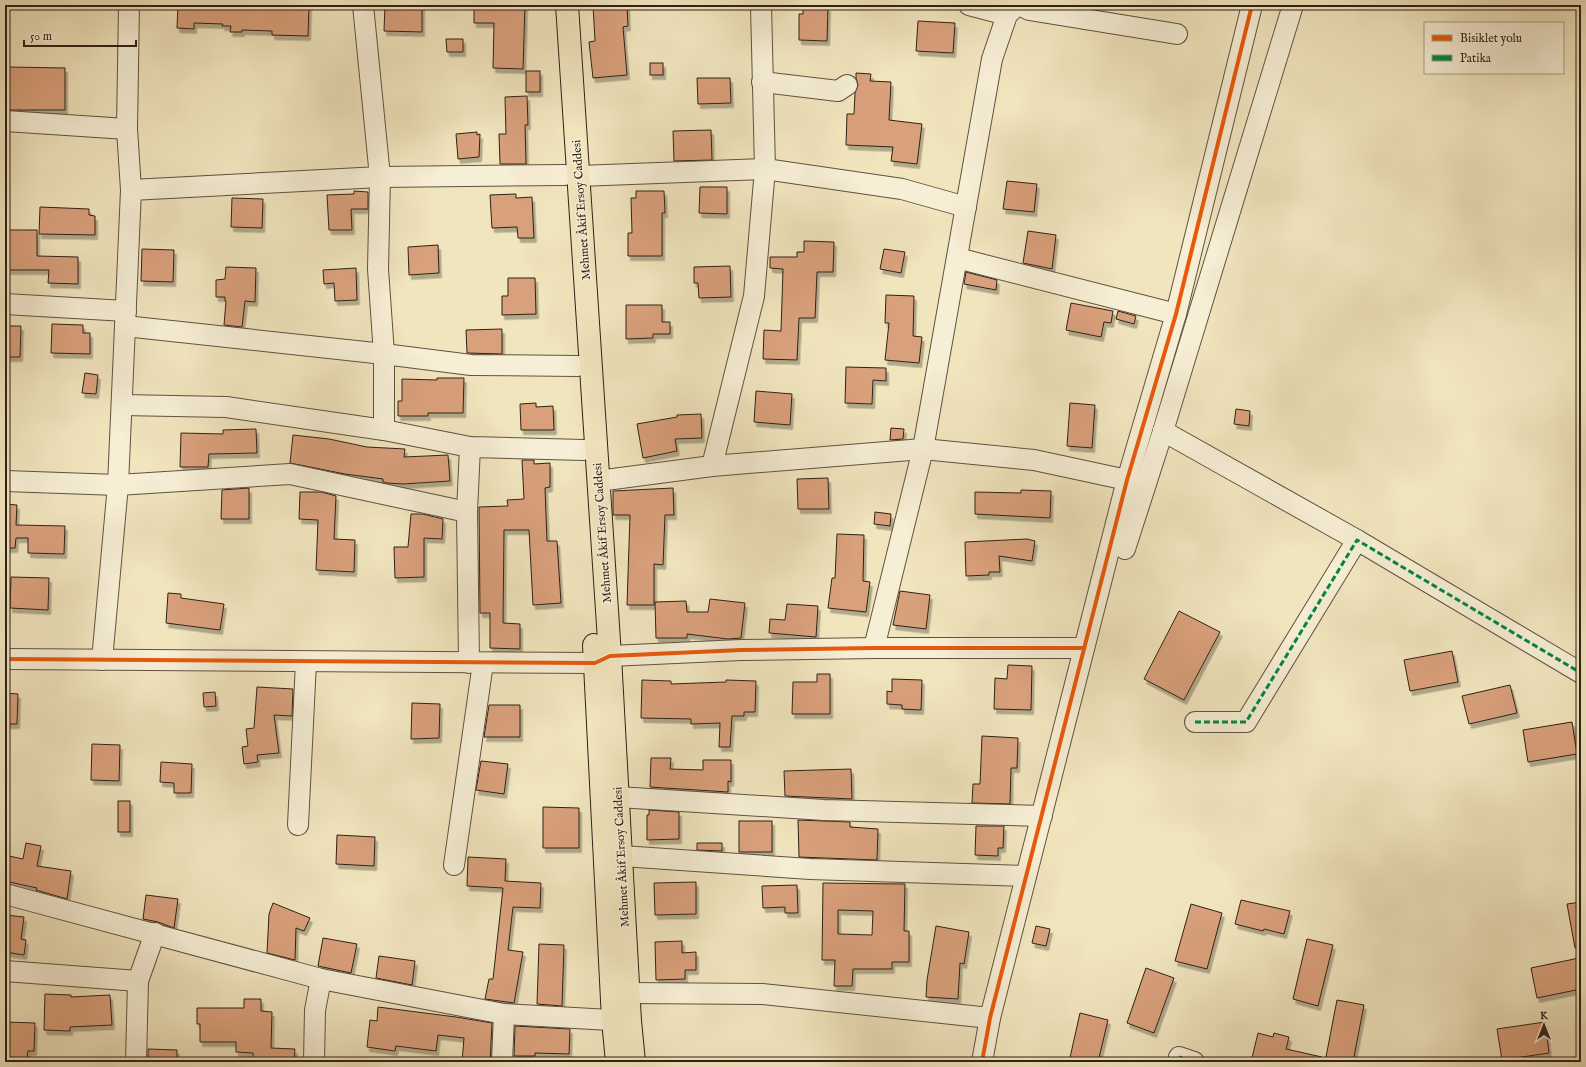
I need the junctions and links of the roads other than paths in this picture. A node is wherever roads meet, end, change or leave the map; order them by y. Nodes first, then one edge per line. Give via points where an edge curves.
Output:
1 (128, 5) edge
2 (363, 5) edge
3 (556, 5) edge
4 (568, 5) edge
5 (762, 5) edge
6 (969, 5) edge
7 (1252, 5) edge
8 (1293, 5) edge
9 (1015, 8) edge
10 (1178, 34) dead end
11 (762, 82) junction
12 (848, 85) dead end
13 (5, 121) edge
14 (127, 129) junction
15 (765, 169) junction
16 (572, 176) junction
17 (380, 177) junction
18 (132, 190) junction
19 (966, 207) junction
20 (957, 258) junction
21 (5, 304) edge
22 (1176, 314) junction
23 (126, 319) junction
24 (384, 354) junction
25 (578, 366) junction
26 (122, 405) junction
27 (384, 430) junction
28 (1163, 431) junction
29 (470, 447) junction
30 (923, 449) junction
31 (584, 450) junction
32 (712, 466) junction
33 (1127, 480) junction
34 (5, 481) edge
35 (598, 481) junction
36 (118, 485) junction
37 (467, 512) junction
38 (1357, 540) junction
39 (1125, 550) dead end
40 (874, 648) junction
41 (1084, 648) junction
42 (5, 659) edge
43 (102, 660) junction
44 (602, 660) junction
45 (306, 662) junction
46 (476, 663) junction
47 (1581, 673) edge
48 (1195, 722) dead end
49 (618, 797) junction
50 (1042, 816) junction
51 (298, 825) dead end
52 (622, 856) junction
53 (454, 865) dead end
54 (1026, 876) junction
55 (5, 894) edge
56 (155, 933) junction
57 (5, 971) edge
58 (321, 979) junction
59 (138, 981) junction
60 (629, 993) junction
61 (504, 1014) junction
62 (990, 1018) junction
63 (622, 1021) junction
64 (136, 1062) edge
65 (314, 1062) edge
66 (502, 1062) edge
67 (617, 1062) edge
68 (634, 1062) edge
69 (982, 1062) edge

1 - 14 street
2 - 17 street
3 - 16 main road, Mehmet Âkif Ersoy Caddesi
4 - 16 main road, Mehmet Âkif Ersoy Caddesi
5 - 11 street
6 - 9 street
7 - 22 street
8 - 28 street
9 - 10 street
9 - 19 street via 992,59
11 - 12 street via 838,91
11 - 15 street
13 - 14 street
14 - 18 street
15 - 16 street
15 - 19 street via 902,189
15 - 32 street via 754,296
16 - 17 street
16 - 25 main road, Mehmet Âkif Ersoy Caddesi
16 - 35 main road, Mehmet Âkif Ersoy Caddesi
17 - 18 street
17 - 24 street via 378,269
18 - 23 street
19 - 20 street
20 - 22 street
20 - 30 street
21 - 23 street
22 - 33 street
23 - 24 street
23 - 26 street
24 - 25 street via 471,365
24 - 27 street
25 - 31 main road, Mehmet Âkif Ersoy Caddesi
26 - 27 street via 226,407
26 - 36 street
27 - 29 street
28 - 38 street
28 - 39 street
29 - 31 street
29 - 37 street
30 - 32 street
30 - 33 street via 1034,460
30 - 40 street
31 - 44 main road, Mehmet Âkif Ersoy Caddesi
32 - 35 street
33 - 41 street
34 - 36 street
35 - 44 main road, Mehmet Âkif Ersoy Caddesi
36 - 37 street via 290,474
36 - 43 street
37 - 46 street
38 - 47 street
38 - 48 street via 1246,722
40 - 41 street
40 - 44 street via 741,650
41 - 50 street
42 - 43 street
43 - 45 street
44 - 46 street
44 - 49 main road, Mehmet Âkif Ersoy Caddesi
44 - 63 main road, Mehmet Âkif Ersoy Caddesi
45 - 46 street
45 - 51 street
46 - 53 street
49 - 50 street via 824,810
49 - 52 main road, Mehmet Âkif Ersoy Caddesi
50 - 54 street
52 - 54 street via 810,869
52 - 60 main road, Mehmet Âkif Ersoy Caddesi
54 - 62 street
55 - 56 street
56 - 58 street
56 - 59 street
57 - 59 street
58 - 61 street
58 - 65 street via 315,1010
59 - 64 street
60 - 62 street via 762,994
60 - 63 main road, Mehmet Âkif Ersoy Caddesi
61 - 63 street
61 - 66 street
62 - 69 street
63 - 67 main road, Mehmet Âkif Ersoy Caddesi
63 - 68 main road, Mehmet Âkif Ersoy Caddesi

